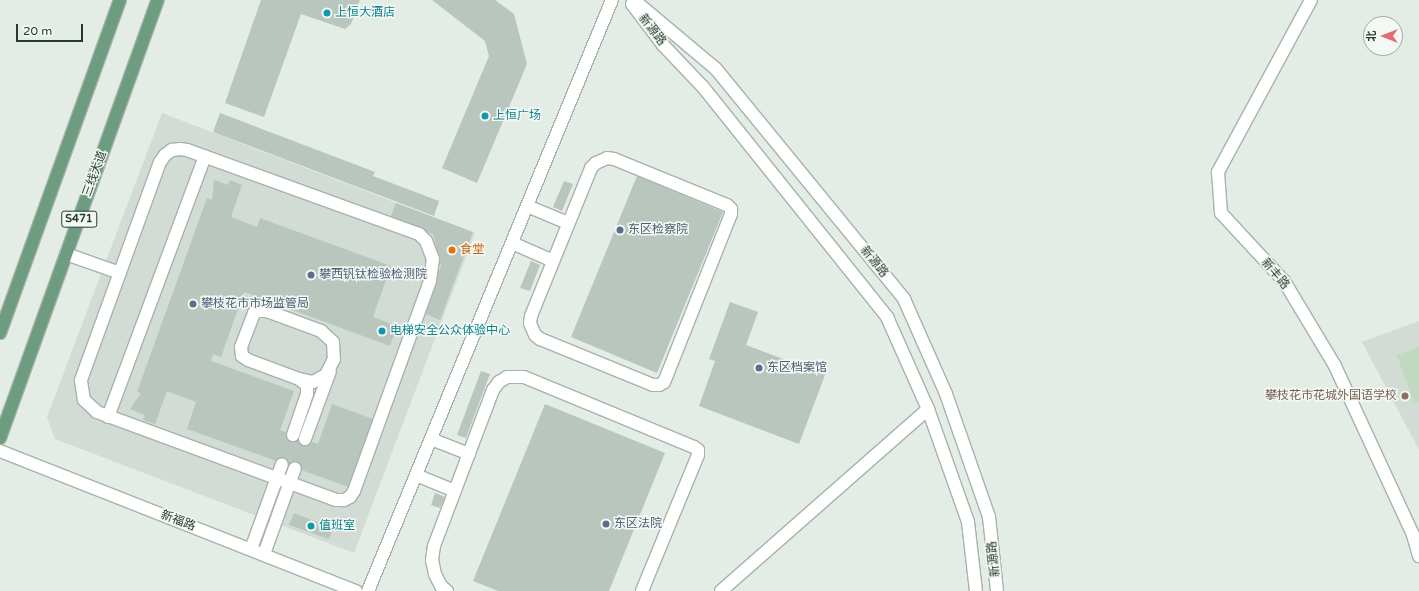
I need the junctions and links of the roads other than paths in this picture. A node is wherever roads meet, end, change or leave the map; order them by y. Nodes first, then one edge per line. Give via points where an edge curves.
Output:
1 (120, 0) edge
2 (158, 0) edge
3 (612, 0) edge
4 (628, 0) edge
5 (634, 0) edge
6 (1311, 0) edge
7 (205, 156) junction
8 (527, 206) junction
9 (568, 223) junction
10 (512, 243) junction
11 (66, 254) junction
12 (553, 261) junction
13 (120, 273) dead end
14 (0, 333) edge
15 (331, 369) junction
16 (300, 379) junction
17 (928, 409) junction
18 (108, 416) junction
19 (293, 435) dead end
20 (0, 438) edge
21 (305, 439) dead end
22 (430, 439) junction
23 (0, 451) edge
24 (469, 454) junction
25 (282, 464) dead end
26 (295, 468) dead end
27 (416, 475) junction
28 (277, 478) junction
29 (290, 482) junction
30 (455, 491) junction
31 (251, 549) junction
32 (264, 554) junction
33 (1419, 556) edge
34 (356, 591) edge
35 (368, 591) edge
36 (447, 591) edge
37 (642, 591) edge
38 (721, 591) edge
39 (976, 591) edge
40 (997, 591) edge

1 - 14 main road, S471
2 - 11 main road, 三线大道 / S471
3 - 8 street
4 - 17 street, 新源路 via 663,45 703,87 887,317
5 - 40 street, 新源路 via 716,69 904,299 946,394 989,517
6 - 33 street, 新丰路 via 1218,172 1221,213 1284,280 1335,366 1413,535
7 - 18 street
7 - 18 street via 180,149 172,150 160,162 81,380 84,400 97,412
7 - 29 street via 419,234 430,250 433,270 430,280 354,491 344,500 336,500
8 - 9 street
8 - 10 street
9 - 12 street
9 - 12 street via 591,168 607,158 727,205 731,209 664,382 653,385 535,335 530,323 531,316
10 - 12 street
10 - 22 street
11 - 13 street
11 - 20 main road, 三线大道 / S471
15 - 16 street via 313,382
15 - 16 street via 334,350 333,342 328,336 274,314 257,311 241,347 242,356
15 - 21 street
16 - 19 street via 308,389
17 - 38 street
17 - 39 street, 新源路 via 968,522
18 - 28 street
22 - 24 street
22 - 27 street
23 - 31 street, 新福路
24 - 30 street
24 - 37 street via 494,390 506,377 524,377 698,450
25 - 28 street
26 - 29 street
27 - 30 street
27 - 35 street
28 - 29 street
28 - 31 street
29 - 32 street
30 - 36 street via 434,546 432,560 435,574 441,586
31 - 32 street, 新福路
32 - 34 street, 新福路

